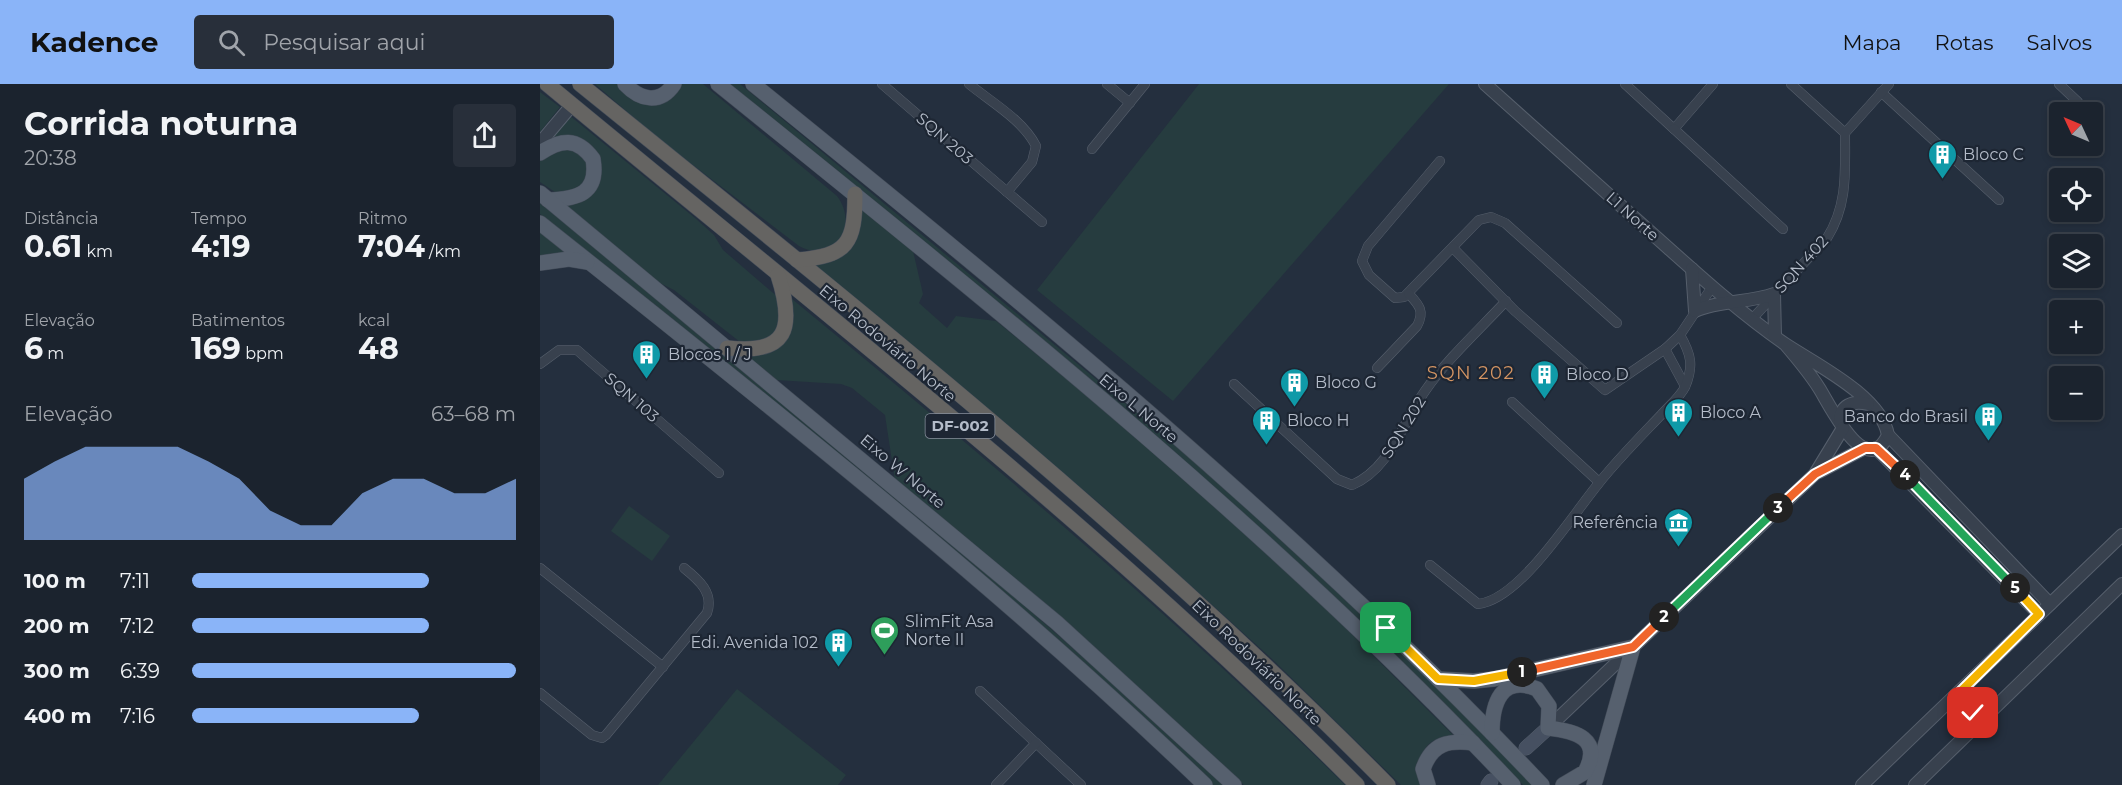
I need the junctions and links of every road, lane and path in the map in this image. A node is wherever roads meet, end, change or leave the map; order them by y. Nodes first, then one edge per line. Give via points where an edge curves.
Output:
1 (547, 84) edge
2 (580, 84) edge
3 (625, 84) edge
4 (674, 84) edge
5 (718, 84) edge
6 (753, 84) edge
7 (882, 84) edge
8 (969, 84) edge
9 (1107, 84) edge
10 (1145, 84) edge
11 (1485, 84) edge
12 (1625, 84) edge
13 (1713, 84) edge
14 (1791, 84) edge
15 (1889, 84) edge
16 (2060, 84) edge
17 (1881, 92) junction
18 (2078, 102) dead end
19 (1130, 103) junction
20 (567, 111) dead end
21 (1674, 129) junction
22 (1845, 133) junction
23 (540, 142) edge
24 (1092, 149) dead end
25 (540, 153) edge
26 (1440, 161) dead end
27 (1007, 192) junction
28 (855, 194) junction
29 (544, 196) edge
30 (1999, 200) dead end
31 (1042, 222) dead end
32 (540, 223) edge
33 (1783, 229) dead end
34 (1454, 248) junction
35 (797, 260) junction
36 (590, 262) junction
37 (540, 263) edge
38 (1692, 269) junction
39 (778, 275) junction
40 (1712, 287) junction
41 (1408, 294) junction
42 (1774, 294) junction
43 (1506, 301) junction
44 (1732, 303) junction
45 (1695, 311) junction
46 (1752, 319) junction
47 (1617, 323) dead end
48 (1680, 335) junction
49 (1780, 340) junction
50 (726, 348) junction
51 (1665, 350) junction
52 (540, 364) edge
53 (1377, 368) dead end
54 (1234, 384) dead end
55 (1685, 386) junction
56 (1512, 402) dead end
57 (1868, 404) junction
58 (1842, 425) junction
59 (1888, 435) junction
60 (1871, 448) junction
61 (719, 473) dead end
62 (1815, 474) junction
63 (1599, 482) junction
64 (2122, 535) edge
65 (1430, 565) dead end
66 (540, 568) edge
67 (684, 568) dead end
68 (2122, 584) edge
69 (2050, 604) junction
70 (2039, 614) junction
71 (1633, 647) junction
72 (663, 667) junction
73 (1438, 679) junction
74 (980, 691) dead end
75 (1960, 692) junction
76 (540, 693) edge
77 (1983, 718) junction
78 (1548, 728) junction
79 (1492, 733) junction
80 (1473, 742) junction
81 (1036, 743) junction
82 (1526, 748) dead end
83 (996, 785) edge
84 (1081, 785) edge
85 (1205, 785) edge
86 (1234, 785) edge
87 (1357, 785) edge
88 (1388, 785) edge
89 (1428, 785) edge
90 (1513, 785) edge
91 (1542, 785) edge
92 (1563, 785) edge
93 (1594, 785) edge
94 (1862, 785) edge
95 (1915, 785) edge

1 - 39 highway, Eixo Rodoviário Norte / DF-002
2 - 35 highway, Eixo Rodoviário Norte / DF-002
3 - 4 main road via 648,99 663,96
5 - 28 main road, Eixo L Norte
6 - 73 main road, Eixo L Norte via 1156,416 1280,527
7 - 27 street, SQN 203
8 - 27 street via 1017,122 1036,146 1032,162
9 - 19 street
10 - 19 street
11 - 38 street, L1 Norte
12 - 21 street
13 - 21 street
14 - 22 street
15 - 17 street
16 - 18 street
17 - 22 street
17 - 30 street
19 - 24 street
20 - 23 street
21 - 33 street
22 - 42 street, SQN 402 via 1842,210 1827,238
25 - 29 main road via 561,142 578,143 595,166 591,184 580,196 570,200
26 - 41 street via 1368,246 1362,261 1369,275 1395,298
27 - 31 street, SQN 203
28 - 35 highway via 855,223 846,246 831,256
28 - 80 main road, Eixo L Norte via 1281,554
29 - 50 main road, Eixo W Norte
32 - 36 main road
34 - 41 street
34 - 43 street
34 - 47 street via 1479,220 1497,218
35 - 88 highway, Eixo Rodoviário Norte / DF-002 via 1094,508 1233,633
36 - 37 main road via 569,259
36 - 85 main road via 1003,603
38 - 40 street, L1 Norte
38 - 45 street
39 - 50 highway via 786,310 781,336 769,346
39 - 87 highway, Eixo Rodoviário Norte / DF-002 via 1103,545 1263,691
40 - 44 street, L1 Norte
40 - 45 street
41 - 53 street via 1419,305 1421,318
42 - 44 street
42 - 46 street, SQN 402
42 - 49 street
43 - 51 street via 1605,390
43 - 54 street, SQN 202 via 1424,392 1382,461 1352,485 1337,479
44 - 45 street
44 - 46 street, L1 Norte
45 - 48 street
46 - 49 street, L1 Norte
48 - 51 street
48 - 55 street via 1692,363
49 - 57 street, L1 Norte via 1837,376
49 - 58 street, L1 Norte via 1807,370
50 - 86 main road, Eixo W Norte via 1057,623
51 - 55 street
52 - 61 street, SQN 103 via 560,350 577,350
55 - 63 street
56 - 63 street
57 - 58 street via 1846,406 1841,412
57 - 59 street via 1887,426
58 - 60 street via 1849,436
58 - 62 street
59 - 60 street
59 - 69 street
60 - 62 street
60 - 70 street
62 - 71 street
63 - 65 street via 1571,523 1526,573 1496,599 1478,604 1472,601
64 - 69 street
66 - 72 street
67 - 72 street via 699,580 710,604
68 - 77 street
69 - 70 street
70 - 75 street
71 - 73 main road via 1494,679
71 - 78 street
71 - 93 main road
72 - 76 street via 602,738 592,735
73 - 79 main road, Eixo L Norte
74 - 81 street
75 - 77 street via 1969,709
75 - 94 street
77 - 95 street
78 - 79 main road via 1549,706 1541,693 1516,686 1497,698
78 - 82 main road
78 - 92 main road via 1574,732 1590,747 1585,772
79 - 91 main road, Eixo L Norte
80 - 89 main road via 1447,742 1431,752 1423,769
80 - 90 main road, Eixo L Norte
81 - 83 street
81 - 84 street

